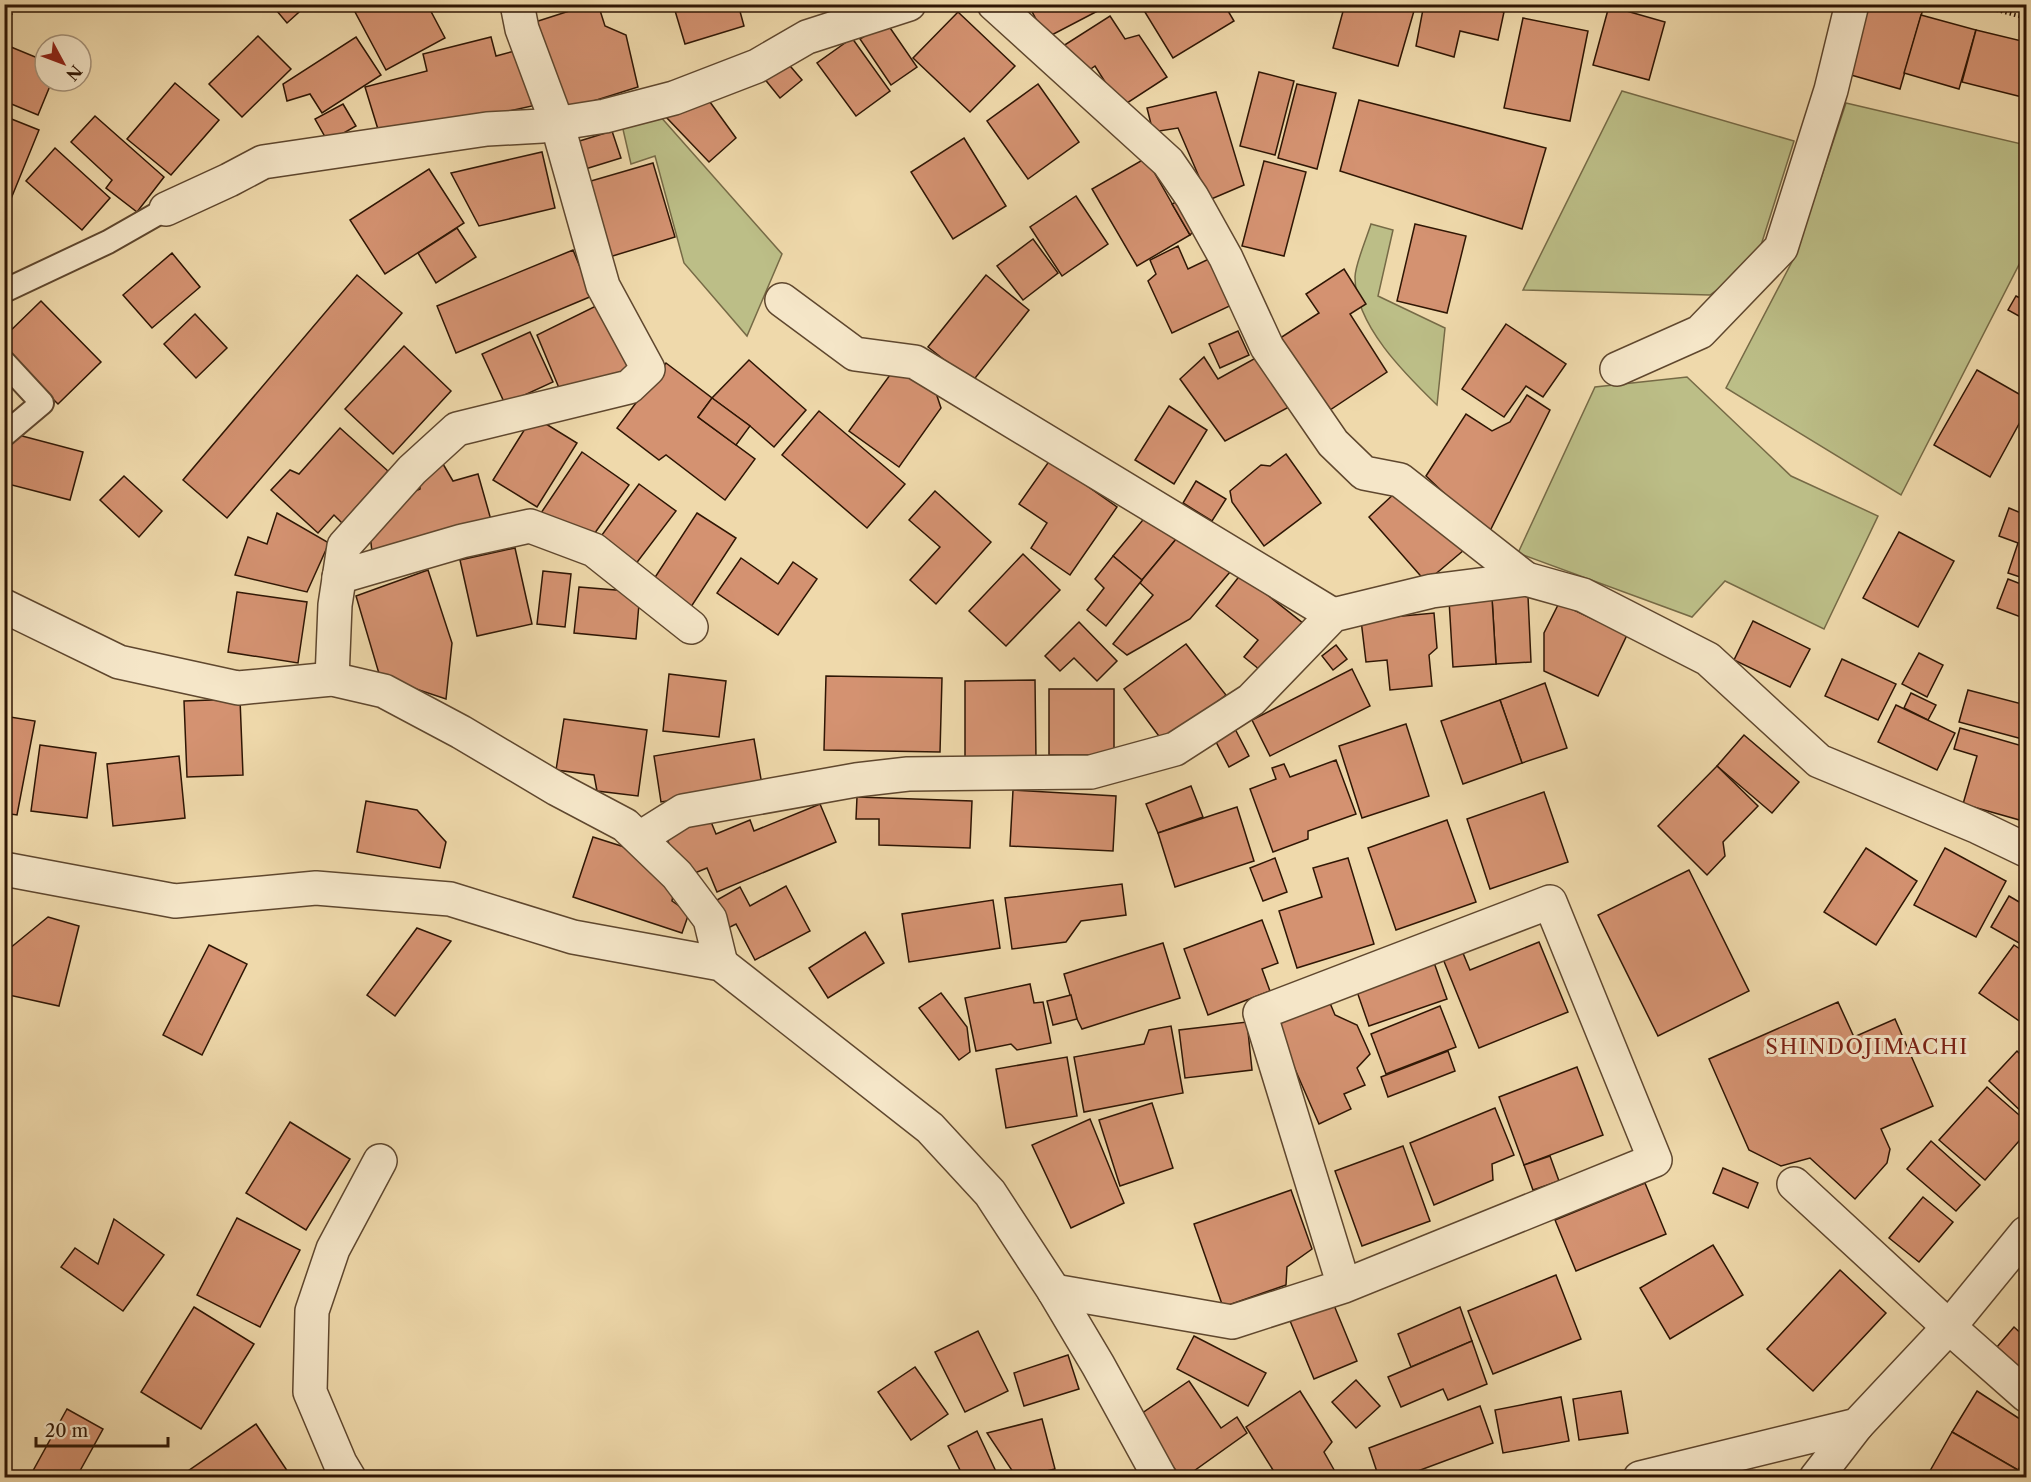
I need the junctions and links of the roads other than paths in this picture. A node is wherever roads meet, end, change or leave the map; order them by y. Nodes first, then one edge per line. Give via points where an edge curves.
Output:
1 (517, 4) edge
2 (909, 4) edge
3 (994, 4) edge
4 (1852, 4) edge
5 (557, 123) junction
6 (166, 209) joint
7 (4, 291) edge
8 (782, 300) dead end
9 (4, 362) edge
10 (1617, 369) dead end
11 (4, 435) edge
12 (339, 577) junction
13 (1526, 579) junction
14 (4, 606) edge
15 (1333, 615) junction
16 (691, 627) dead end
17 (332, 679) junction
18 (640, 838) junction
19 (2026, 850) edge
20 (4, 869) edge
21 (721, 963) junction
22 (380, 1161) dead end
23 (1794, 1184) dead end
24 (2026, 1233) edge
25 (1344, 1286) junction
26 (1054, 1291) junction
27 (1949, 1327) junction
28 (2026, 1395) edge
29 (1857, 1425) junction
30 (350, 1478) edge
31 (1160, 1478) edge
32 (1640, 1478) edge
33 (1816, 1478) edge

1 - 5 street via 522,29
2 - 5 street via 807,37 757,66 674,98 605,116
3 - 13 street via 1168,162 1226,258 1267,347 1333,443 1364,473 1400,480
4 - 10 street via 1832,90 1781,248 1700,332
5 - 6 street via 487,129 263,162
5 - 12 street via 603,286 648,369 629,387 457,429 412,470 344,546
6 - 7 lane via 108,242
8 - 15 street via 855,354 915,362
9 - 11 lane via 42,403
12 - 16 street via 462,541 530,526 594,550
12 - 17 street
13 - 15 street via 1432,591
13 - 19 street via 1583,595 1708,659 1819,761
14 - 17 street via 119,662 238,688
15 - 18 street via 1251,700 1175,749 1091,772 908,774 856,780 683,811
17 - 18 street via 384,691 625,825
18 - 21 street via 677,875 710,919
20 - 21 street via 175,901 316,888 450,899 573,937
21 - 26 street via 930,1128 990,1193
22 - 30 street via 333,1249 312,1311 310,1392
23 - 27 street
24 - 27 street
25 - 25 street via 1260,1013 1550,902 1655,1160
25 - 26 street via 1232,1322
26 - 31 street
27 - 28 street
27 - 29 street
29 - 32 street
29 - 33 street

